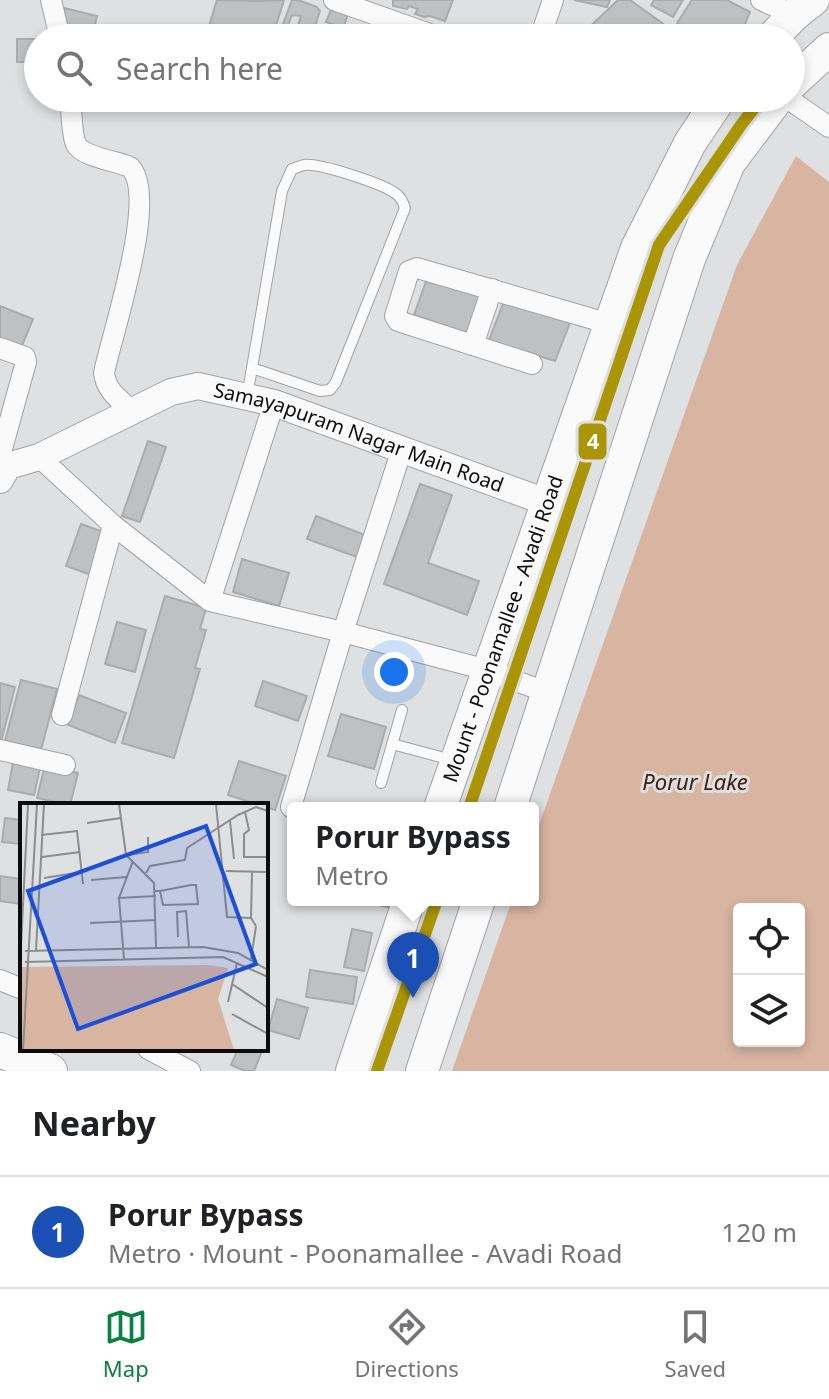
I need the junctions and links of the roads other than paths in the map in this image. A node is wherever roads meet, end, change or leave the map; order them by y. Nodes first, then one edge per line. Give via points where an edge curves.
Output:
1 (51, 0) edge
2 (334, 0) edge
3 (553, 0) edge
4 (761, 0) edge
5 (793, 18) edge
6 (57, 24) edge
7 (402, 24) edge
8 (545, 24) edge
9 (829, 49) edge
10 (805, 71) edge
11 (805, 110) edge
12 (72, 112) edge
13 (711, 112) edge
14 (767, 112) edge
15 (829, 127) edge
16 (492, 289) junction
17 (610, 324) junction
18 (473, 345) junction
19 (0, 348) edge
20 (532, 364) dead end
21 (252, 368) junction
22 (247, 396) junction
23 (274, 403) junction
24 (133, 412) junction
25 (402, 449) junction
26 (0, 456) edge
27 (39, 457) junction
28 (0, 480) edge
29 (546, 502) junction
30 (113, 525) junction
31 (210, 601) junction
32 (343, 632) junction
33 (487, 670) junction
34 (548, 693) junction
35 (402, 710) dead end
36 (62, 715) dead end
37 (392, 744) junction
38 (0, 752) edge
39 (456, 762) junction
40 (65, 765) dead end
41 (381, 783) dead end
42 (292, 802) edge
43 (442, 802) edge
44 (512, 802) edge
45 (407, 906) edge
46 (477, 906) edge
47 (0, 980) edge
48 (20, 988) edge
49 (0, 1050) edge
50 (152, 1051) edge
51 (50, 1071) edge
52 (190, 1071) edge
53 (352, 1071) edge
54 (422, 1071) edge

1 - 6 street
2 - 7 street
3 - 8 street
4 - 5 street
9 - 10 main road
11 - 15 street
12 - 24 street via 79,149 130,167 137,177 137,239 104,373 108,388
13 - 17 main road, Mount - Poonamallee - Avadi Road via 637,248
14 - 34 main road via 729,163 689,259
16 - 17 street
16 - 18 street
16 - 18 street via 417,268 409,271 395,320
17 - 29 main road, Mount - Poonamallee - Avadi Road
18 - 20 street
19 - 26 street via 26,362
21 - 21 lane via 282,191 292,169 303,164 328,169 395,193 405,208 330,390
21 - 22 lane
22 - 23 street, Samayapuram Nagar Main Road
22 - 24 street, Samayapuram Nagar Main Road via 198,386 171,392
23 - 25 street, Samayapuram Nagar Main Road
23 - 31 street
24 - 27 street, Samayapuram Nagar Main Road
25 - 29 street, Samayapuram Nagar Main Road
25 - 32 street
27 - 28 street, Samayapuram Nagar Main Road via 8,466
27 - 30 street
29 - 33 main road, Mount - Poonamallee - Avadi Road
30 - 31 street
30 - 36 street
31 - 32 street
32 - 33 street
32 - 42 street
33 - 34 street
33 - 39 main road, Mount - Poonamallee - Avadi Road
34 - 44 main road
35 - 37 lane
37 - 39 lane
37 - 41 lane
38 - 40 street
39 - 43 main road, Mount - Poonamallee - Avadi Road
45 - 53 main road
46 - 54 main road
47 - 48 street
49 - 51 highway
50 - 52 street

